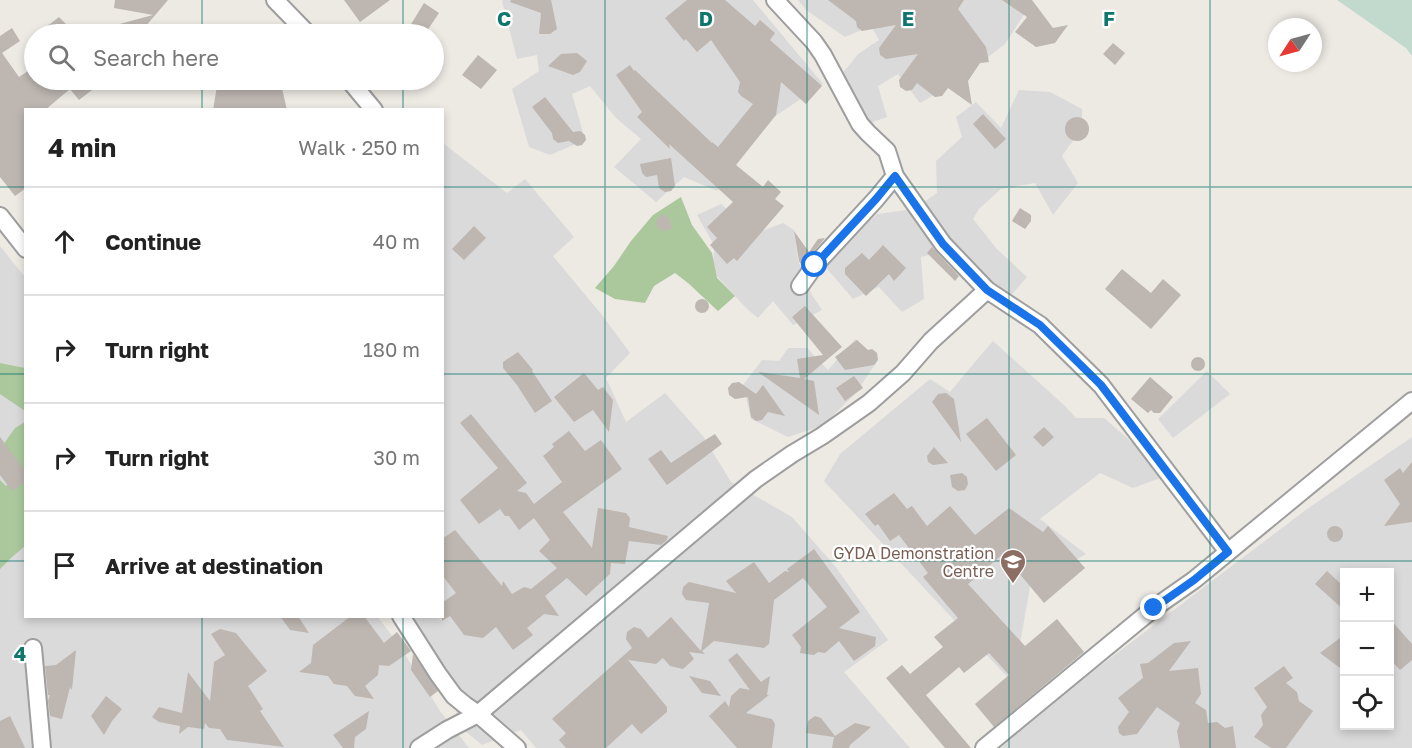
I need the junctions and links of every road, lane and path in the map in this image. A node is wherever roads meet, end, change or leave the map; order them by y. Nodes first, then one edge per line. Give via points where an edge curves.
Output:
1 (275, 0) edge
2 (775, 0) edge
3 (298, 24) edge
4 (357, 90) edge
5 (372, 108) edge
6 (895, 176) junction
7 (0, 216) edge
8 (24, 246) edge
9 (800, 286) dead end
10 (987, 290) junction
11 (1412, 401) edge
12 (1228, 552) junction
13 (402, 618) edge
14 (33, 648) dead end
15 (478, 714) junction
16 (42, 748) edge
17 (419, 748) edge
18 (517, 748) edge
19 (984, 748) edge

1 - 3 street
2 - 6 street via 819,49 860,124 887,151
4 - 5 street
6 - 9 street
6 - 10 street via 943,244
7 - 8 street
10 - 12 street via 1040,325 1101,385
10 - 15 street via 869,403 756,479
11 - 12 street
12 - 19 street
13 - 15 street via 454,696
14 - 16 street
15 - 17 street
15 - 18 street

